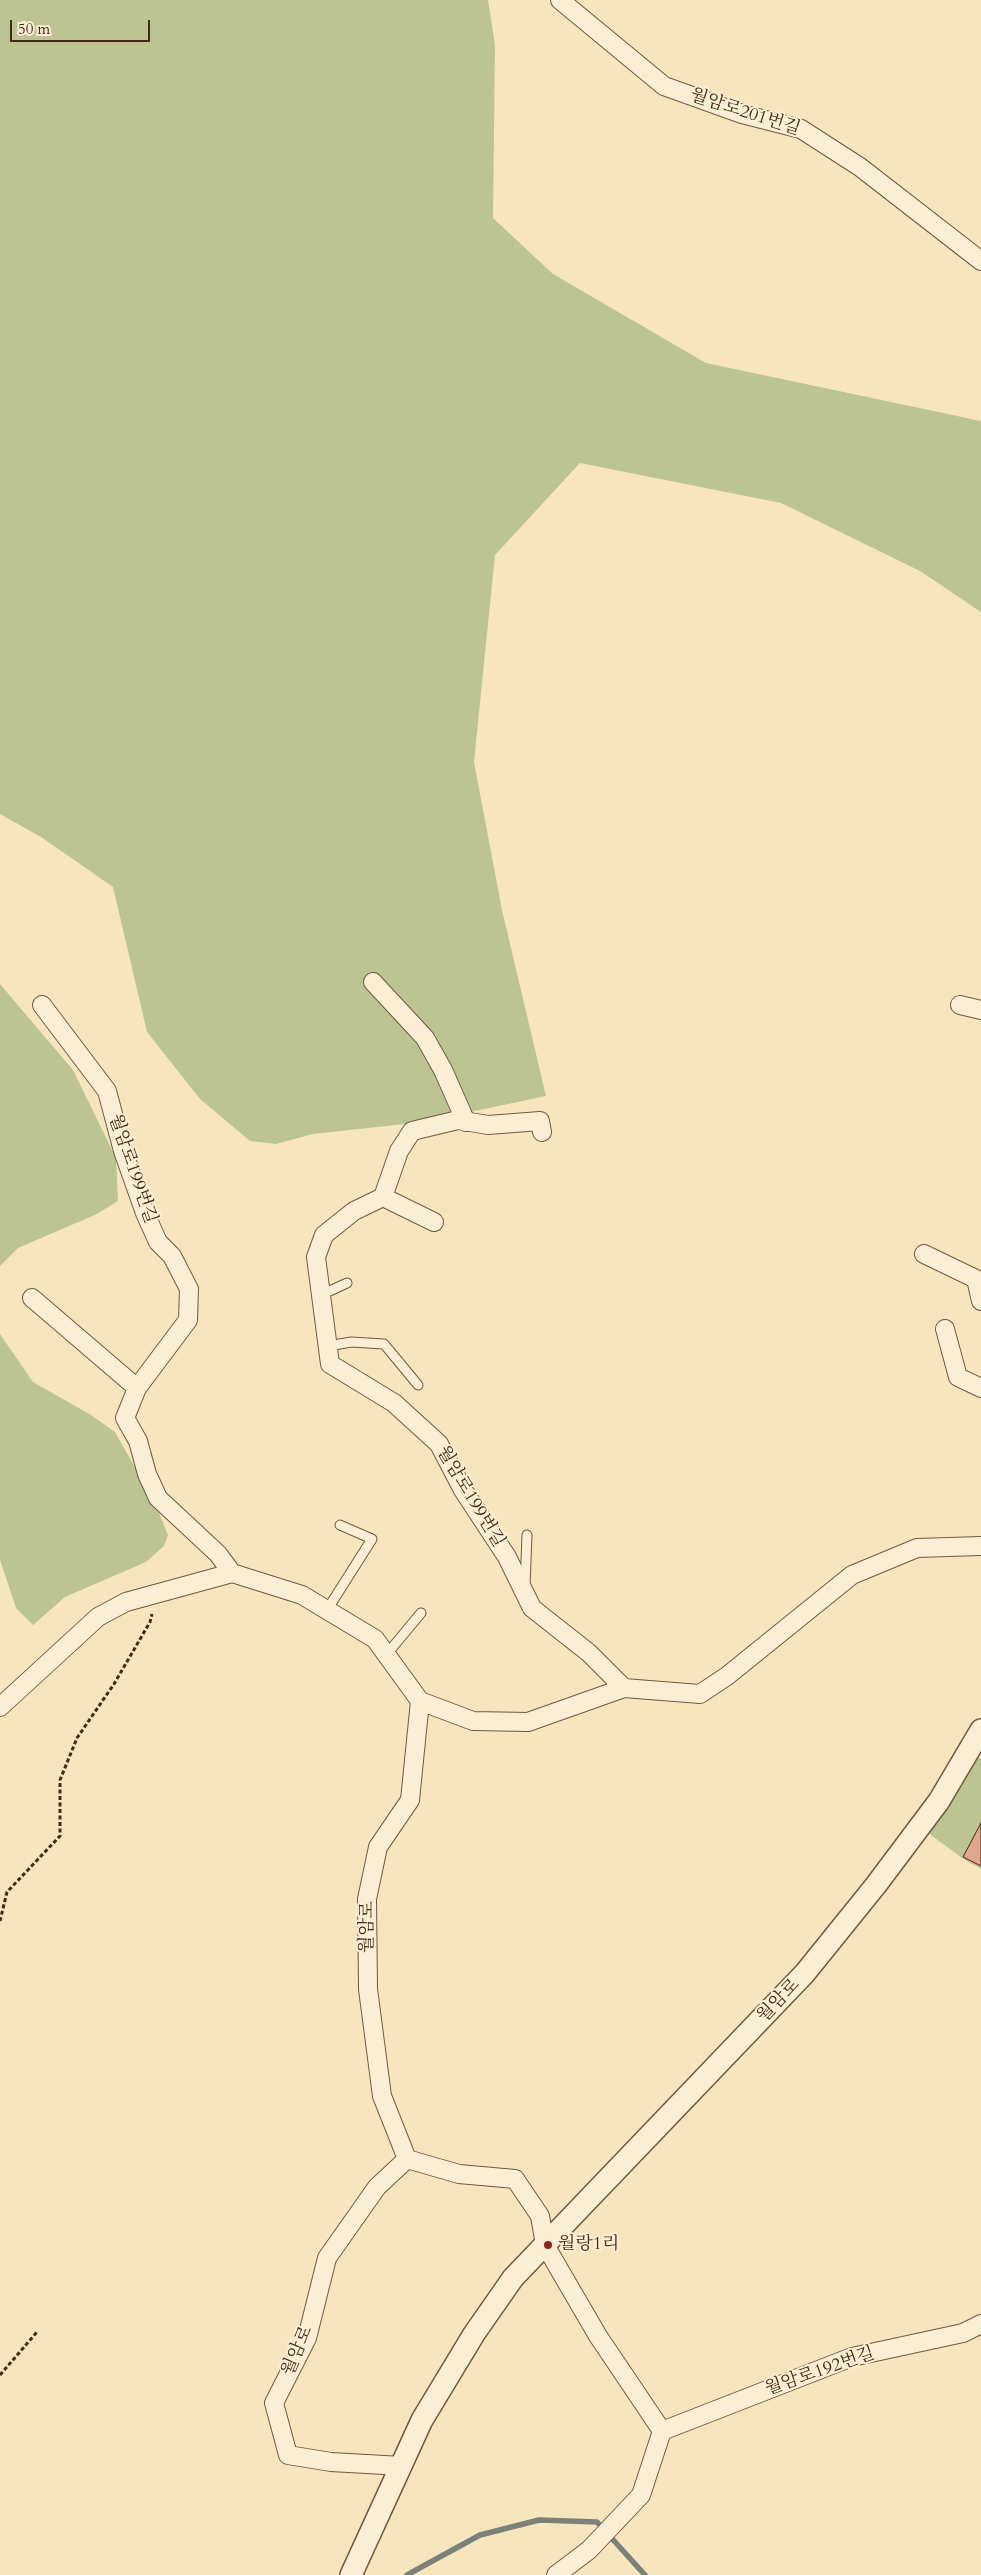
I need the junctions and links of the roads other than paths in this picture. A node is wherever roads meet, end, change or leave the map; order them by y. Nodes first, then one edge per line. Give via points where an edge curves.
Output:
1 (560, 0) edge
2 (981, 261) edge
3 (373, 982) dead end
4 (42, 1005) dead end
5 (960, 1005) dead end
6 (981, 1010) edge
7 (466, 1122) junction
8 (542, 1132) dead end
9 (383, 1197) junction
10 (434, 1222) dead end
11 (924, 1254) dead end
12 (347, 1283) dead end
13 (321, 1295) junction
14 (32, 1298) dead end
15 (981, 1301) edge
16 (945, 1329) dead end
17 (328, 1346) junction
18 (418, 1384) dead end
19 (137, 1388) junction
20 (981, 1388) edge
21 (340, 1525) dead end
22 (527, 1535) dead end
23 (981, 1546) edge
24 (232, 1573) junction
25 (525, 1594) junction
26 (327, 1610) junction
27 (421, 1613) dead end
28 (386, 1655) junction
29 (624, 1688) junction
30 (420, 1701) junction
31 (0, 1707) edge
32 (981, 1730) edge
33 (407, 2159) junction
34 (545, 2245) junction
35 (981, 2324) edge
36 (662, 2431) junction
37 (402, 2466) junction
38 (351, 2575) edge
39 (556, 2575) edge

1 - 2 street, 월암로201번길 via 664,86 742,114 801,129 860,167
3 - 7 street via 425,1038
4 - 19 street, 월암로199번길 via 107,1091 144,1213 158,1242 172,1256 189,1289 188,1320
5 - 6 street
7 - 8 street via 488,1125 540,1121
7 - 9 street via 458,1120 412,1131 399,1151
9 - 10 street
9 - 13 street, 월암로199번길 via 354,1211 324,1235 316,1257
11 - 15 street via 976,1279
12 - 13 lane
13 - 17 street, 월암로199번길
14 - 19 street
16 - 20 street via 958,1377
17 - 18 lane via 351,1342 384,1344
17 - 25 street, 월암로199번길 via 330,1364 394,1403 439,1444 463,1490 507,1557
19 - 24 street, 월암로199번길 via 125,1418 138,1441 158,1498 218,1554
21 - 26 lane via 372,1539
22 - 25 lane
23 - 29 street via 917,1548 852,1576 700,1694
24 - 26 street via 302,1595
24 - 31 street via 126,1602 98,1617
25 - 29 street, 월암로199번길 via 532,1608 589,1653
26 - 28 street via 375,1639
27 - 28 lane
28 - 30 street
29 - 30 street via 528,1722 472,1721
30 - 33 street, 월암로 via 410,1800 378,1847 367,1899 368,1989 382,2096
32 - 34 street, 월암로 via 939,1801 806,1973
33 - 34 street via 460,2174 515,2180 540,2216
33 - 37 street, 월암로 via 377,2187 327,2258 307,2338 274,2403 288,2455 331,2462
34 - 36 street via 598,2336
34 - 37 street, 월암로 via 514,2278 474,2334 422,2420
35 - 36 street, 월암로192번길 via 964,2332 852,2357
36 - 39 street via 641,2495 589,2550
37 - 38 street, 월암로

